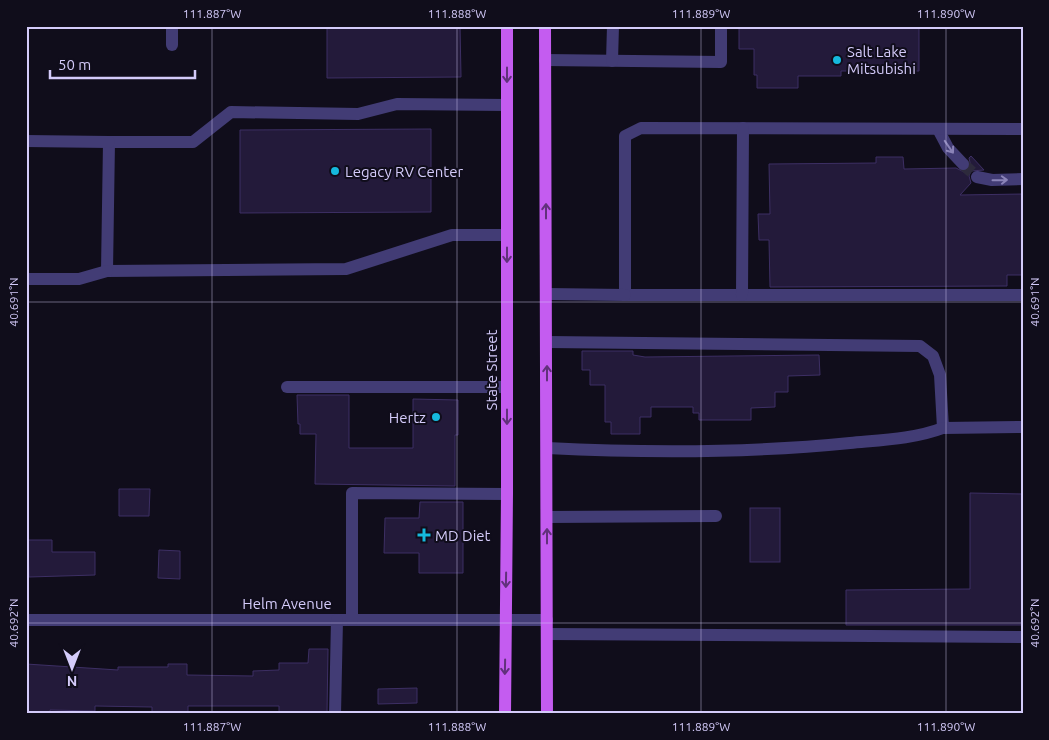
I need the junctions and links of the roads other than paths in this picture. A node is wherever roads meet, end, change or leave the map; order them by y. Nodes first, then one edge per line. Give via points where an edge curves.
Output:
1 (172, 26) edge
2 (507, 26) edge
3 (545, 26) edge
4 (613, 26) edge
5 (721, 26) edge
6 (172, 45) dead end
7 (545, 60) junction
8 (612, 61) junction
9 (507, 105) junction
10 (743, 128) junction
11 (938, 128) junction
12 (1023, 129) edge
13 (26, 141) edge
14 (109, 142) junction
15 (963, 164) tunnel mouth
16 (978, 177) tunnel mouth
17 (1023, 179) edge
18 (507, 235) junction
19 (107, 272) junction
20 (26, 279) edge
21 (547, 294) junction
22 (625, 295) junction
23 (742, 295) junction
24 (1023, 295) edge
25 (547, 342) junction
26 (287, 387) dead end
27 (507, 387) junction
28 (1023, 427) edge
29 (943, 428) junction
30 (547, 448) junction
31 (507, 494) junction
32 (547, 516) junction
33 (716, 516) dead end
34 (26, 620) edge
35 (337, 620) junction
36 (352, 620) junction
37 (505, 620) junction
38 (547, 620) junction
39 (547, 634) junction
40 (1023, 637) edge
41 (335, 714) edge
42 (504, 714) edge
43 (547, 714) edge

1 - 6 street
2 -> 9 main road, State Street
3 - 7 main road
4 - 8 street
5 - 8 street via 721,62
7 - 8 street
21 -> 7 main road
9 - 14 street via 397,104 358,114 231,112 193,142
9 - 18 main road, State Street
10 - 11 street
10 - 22 street via 641,128 625,136
10 - 23 street
11 - 12 street
11 -> 15 street via 948,148
13 - 14 street
14 - 19 street
16 -> 17 street
18 - 19 street via 452,236 346,268
18 -> 27 main road, State Street
19 - 20 street via 78,280
21 - 22 street
21 - 25 main road
22 - 23 street
23 - 24 street
25 - 29 street via 920,346 933,356 940,375
30 -> 25 main road
26 - 27 street
27 -> 31 main road, State Street
28 - 29 street
29 - 30 street via 891,439 778,450
30 - 32 main road
31 - 36 street via 352,493
31 -> 37 main road, State Street
32 - 33 street
38 -> 32 main road
34 - 35 street, Helm Avenue
35 - 36 street, Helm Avenue
35 - 41 street
36 - 37 street, Helm Avenue
37 - 38 street, Helm Avenue
37 -> 42 main road, State Street
38 - 39 main road
39 - 40 street
39 - 43 main road

